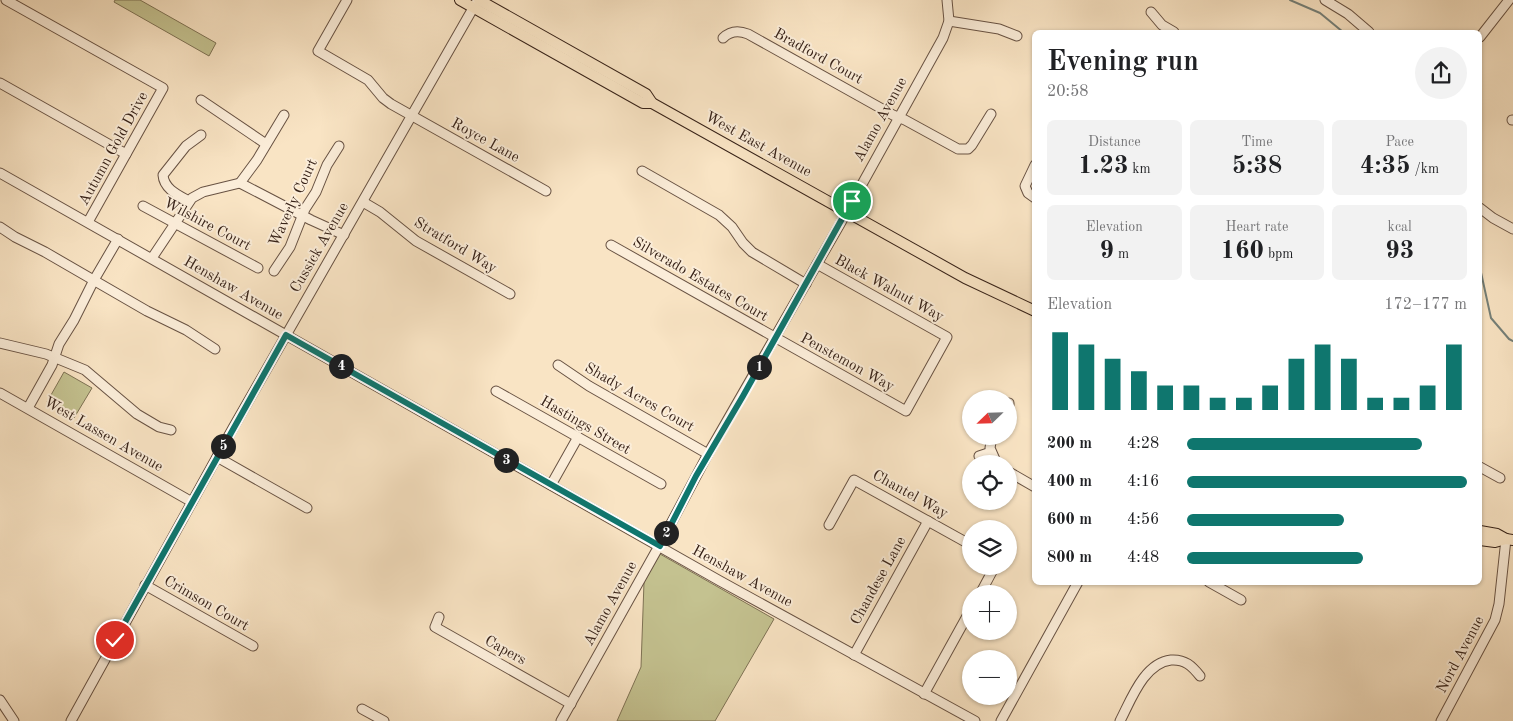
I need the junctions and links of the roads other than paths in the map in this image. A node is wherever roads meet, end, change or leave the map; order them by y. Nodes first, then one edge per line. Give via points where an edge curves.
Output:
1 (6, 0) edge
2 (347, 0) edge
3 (460, 0) edge
4 (947, 0) edge
5 (1326, 0) edge
6 (1509, 0) edge
7 (476, 2) edge
8 (1151, 12) dead end
9 (949, 21) junction
10 (1171, 30) edge
11 (1367, 30) edge
12 (1482, 34) edge
13 (1017, 36) dead end
14 (723, 38) dead end
15 (0, 83) edge
16 (201, 100) dead end
17 (991, 114) dead end
18 (284, 115) dead end
19 (410, 115) junction
20 (898, 118) junction
21 (201, 135) dead end
22 (266, 144) junction
23 (339, 146) dead end
24 (126, 154) junction
25 (642, 171) dead end
26 (1032, 171) edge
27 (0, 173) edge
28 (240, 183) junction
29 (546, 192) dead end
30 (1032, 196) edge
31 (189, 201) junction
32 (363, 202) junction
33 (144, 206) dead end
34 (1482, 210) edge
35 (846, 212) junction
36 (302, 216) junction
37 (88, 222) junction
38 (176, 223) junction
39 (0, 226) edge
40 (1513, 230) edge
41 (344, 234) junction
42 (118, 239) junction
43 (611, 245) dead end
44 (152, 258) junction
45 (817, 264) junction
46 (258, 268) dead end
47 (274, 271) dead end
48 (94, 280) junction
49 (806, 284) junction
50 (510, 294) dead end
51 (1032, 311) edge
52 (286, 335) junction
53 (775, 338) junction
54 (0, 343) edge
55 (215, 349) dead end
56 (55, 357) junction
57 (558, 365) dead end
58 (496, 391) dead end
59 (0, 393) edge
60 (28, 408) junction
61 (906, 411) joint
62 (171, 430) dead end
63 (578, 438) junction
64 (991, 445) edge
65 (991, 452) junction
66 (708, 454) junction
67 (982, 455) edge
68 (992, 455) edge
69 (217, 457) junction
70 (1482, 468) edge
71 (1017, 477) edge
72 (1500, 478) dead end
73 (661, 484) dead end
74 (551, 485) junction
75 (1032, 485) edge
76 (192, 502) junction
77 (307, 508) dead end
78 (928, 522) junction
79 (829, 525) dead end
80 (1482, 531) edge
81 (962, 540) edge
82 (1482, 540) edge
83 (1509, 540) edge
84 (660, 546) junction
85 (145, 585) junction
86 (1076, 585) edge
87 (1215, 585) edge
88 (1241, 600) dead end
89 (439, 617) dead end
90 (962, 625) edge
91 (253, 646) dead end
92 (854, 655) junction
93 (1200, 676) dead end
94 (924, 694) junction
95 (0, 700) edge
96 (571, 704) junction
97 (362, 708) dead end
98 (14, 721) edge
99 (71, 721) edge
100 (384, 721) edge
101 (561, 721) edge
102 (975, 721) edge
103 (1001, 721) edge
104 (1120, 721) edge
105 (1441, 721) edge

1 - 24 street, Autumn Gold Drive via 163,88
2 - 19 street, Royce Lane via 318,51 362,76 386,102
3 - 7 main road, West East Avenue
4 - 9 street, Alamo Avenue
5 - 11 street
6 - 12 street
7 - 19 street, Cussick Avenue
7 - 35 main road, West East Avenue via 646,94 652,103
8 - 10 street
9 - 13 street via 999,29
9 - 20 street, Alamo Avenue via 943,38
14 - 20 street, Bradford Court via 735,31 748,34
15 - 24 street
16 - 22 street
17 - 20 street, Bradford Court via 974,142 962,150
18 - 22 street
19 - 29 street, Royce Lane
19 - 32 street, Cussick Avenue
20 - 35 street, Alamo Avenue
21 - 31 street via 186,146 163,175 168,186
22 - 28 street
23 - 36 street, Waverly Court
24 - 37 street, Autumn Gold Drive
25 - 49 street via 719,215 752,252
26 - 30 street via 1026,182 1026,189
27 - 37 street, Henshaw Avenue
28 - 31 street via 203,192
28 - 36 street
31 - 38 street
32 - 41 street, Cussick Avenue
32 - 50 street, Stratford Way via 411,238
33 - 38 street, Wilshire Court
34 - 40 street
35 - 45 street, Alamo Avenue
35 - 51 main road, West East Avenue via 980,287
36 - 41 street
36 - 47 street, Waverly Court via 290,247
37 - 42 street, Henshaw Avenue
38 - 44 street
38 - 46 street, Wilshire Court
39 - 48 street
41 - 52 street, Cussick Avenue
42 - 44 street, Henshaw Avenue
42 - 48 street
43 - 53 street, Silverado Estates Court
44 - 52 street, Henshaw Avenue
45 - 49 street, Alamo Avenue
45 - 61 street, Black Walnut Way via 947,337
48 - 55 street
48 - 56 street
49 - 53 street, Alamo Avenue
52 - 69 street, Cussick Avenue
52 - 74 street, Henshaw Avenue
53 - 61 street, Penstemon Way
53 - 66 street, Alamo Avenue
54 - 56 street
56 - 60 street
56 - 62 street via 85,370 137,414
57 - 66 street, Shady Acres Court
58 - 63 street, Hastings Street
59 - 60 street, West Lassen Avenue
60 - 76 street, West Lassen Avenue
63 - 73 street, Hastings Street
63 - 74 street
64 - 65 street
65 - 67 street
65 - 68 street
66 - 84 street, Alamo Avenue
69 - 76 street, Cussick Avenue
69 - 77 street
70 - 72 street
71 - 75 street
74 - 84 street, Henshaw Avenue
76 - 85 street, Cussick Avenue
78 - 79 street, Chantel Way via 854,480
78 - 81 street, Chantel Way
78 - 92 street, Chandese Lane
80 - 83 main road
82 - 83 main road
83 - 105 street, Nord Avenue via 1495,620
84 - 92 street, Henshaw Avenue
84 - 96 street, Alamo Avenue
85 - 91 street, Crimson Court
85 - 99 street, Cussick Avenue
86 - 103 street
87 - 88 street
89 - 96 street, Capers via 435,627
90 - 94 street
92 - 94 street, Henshaw Avenue
93 - 104 street via 1184,661 1172,660 1155,666 1144,678
94 - 102 street, Henshaw Avenue
95 - 98 street
96 - 101 street, Alamo Avenue
97 - 100 street

